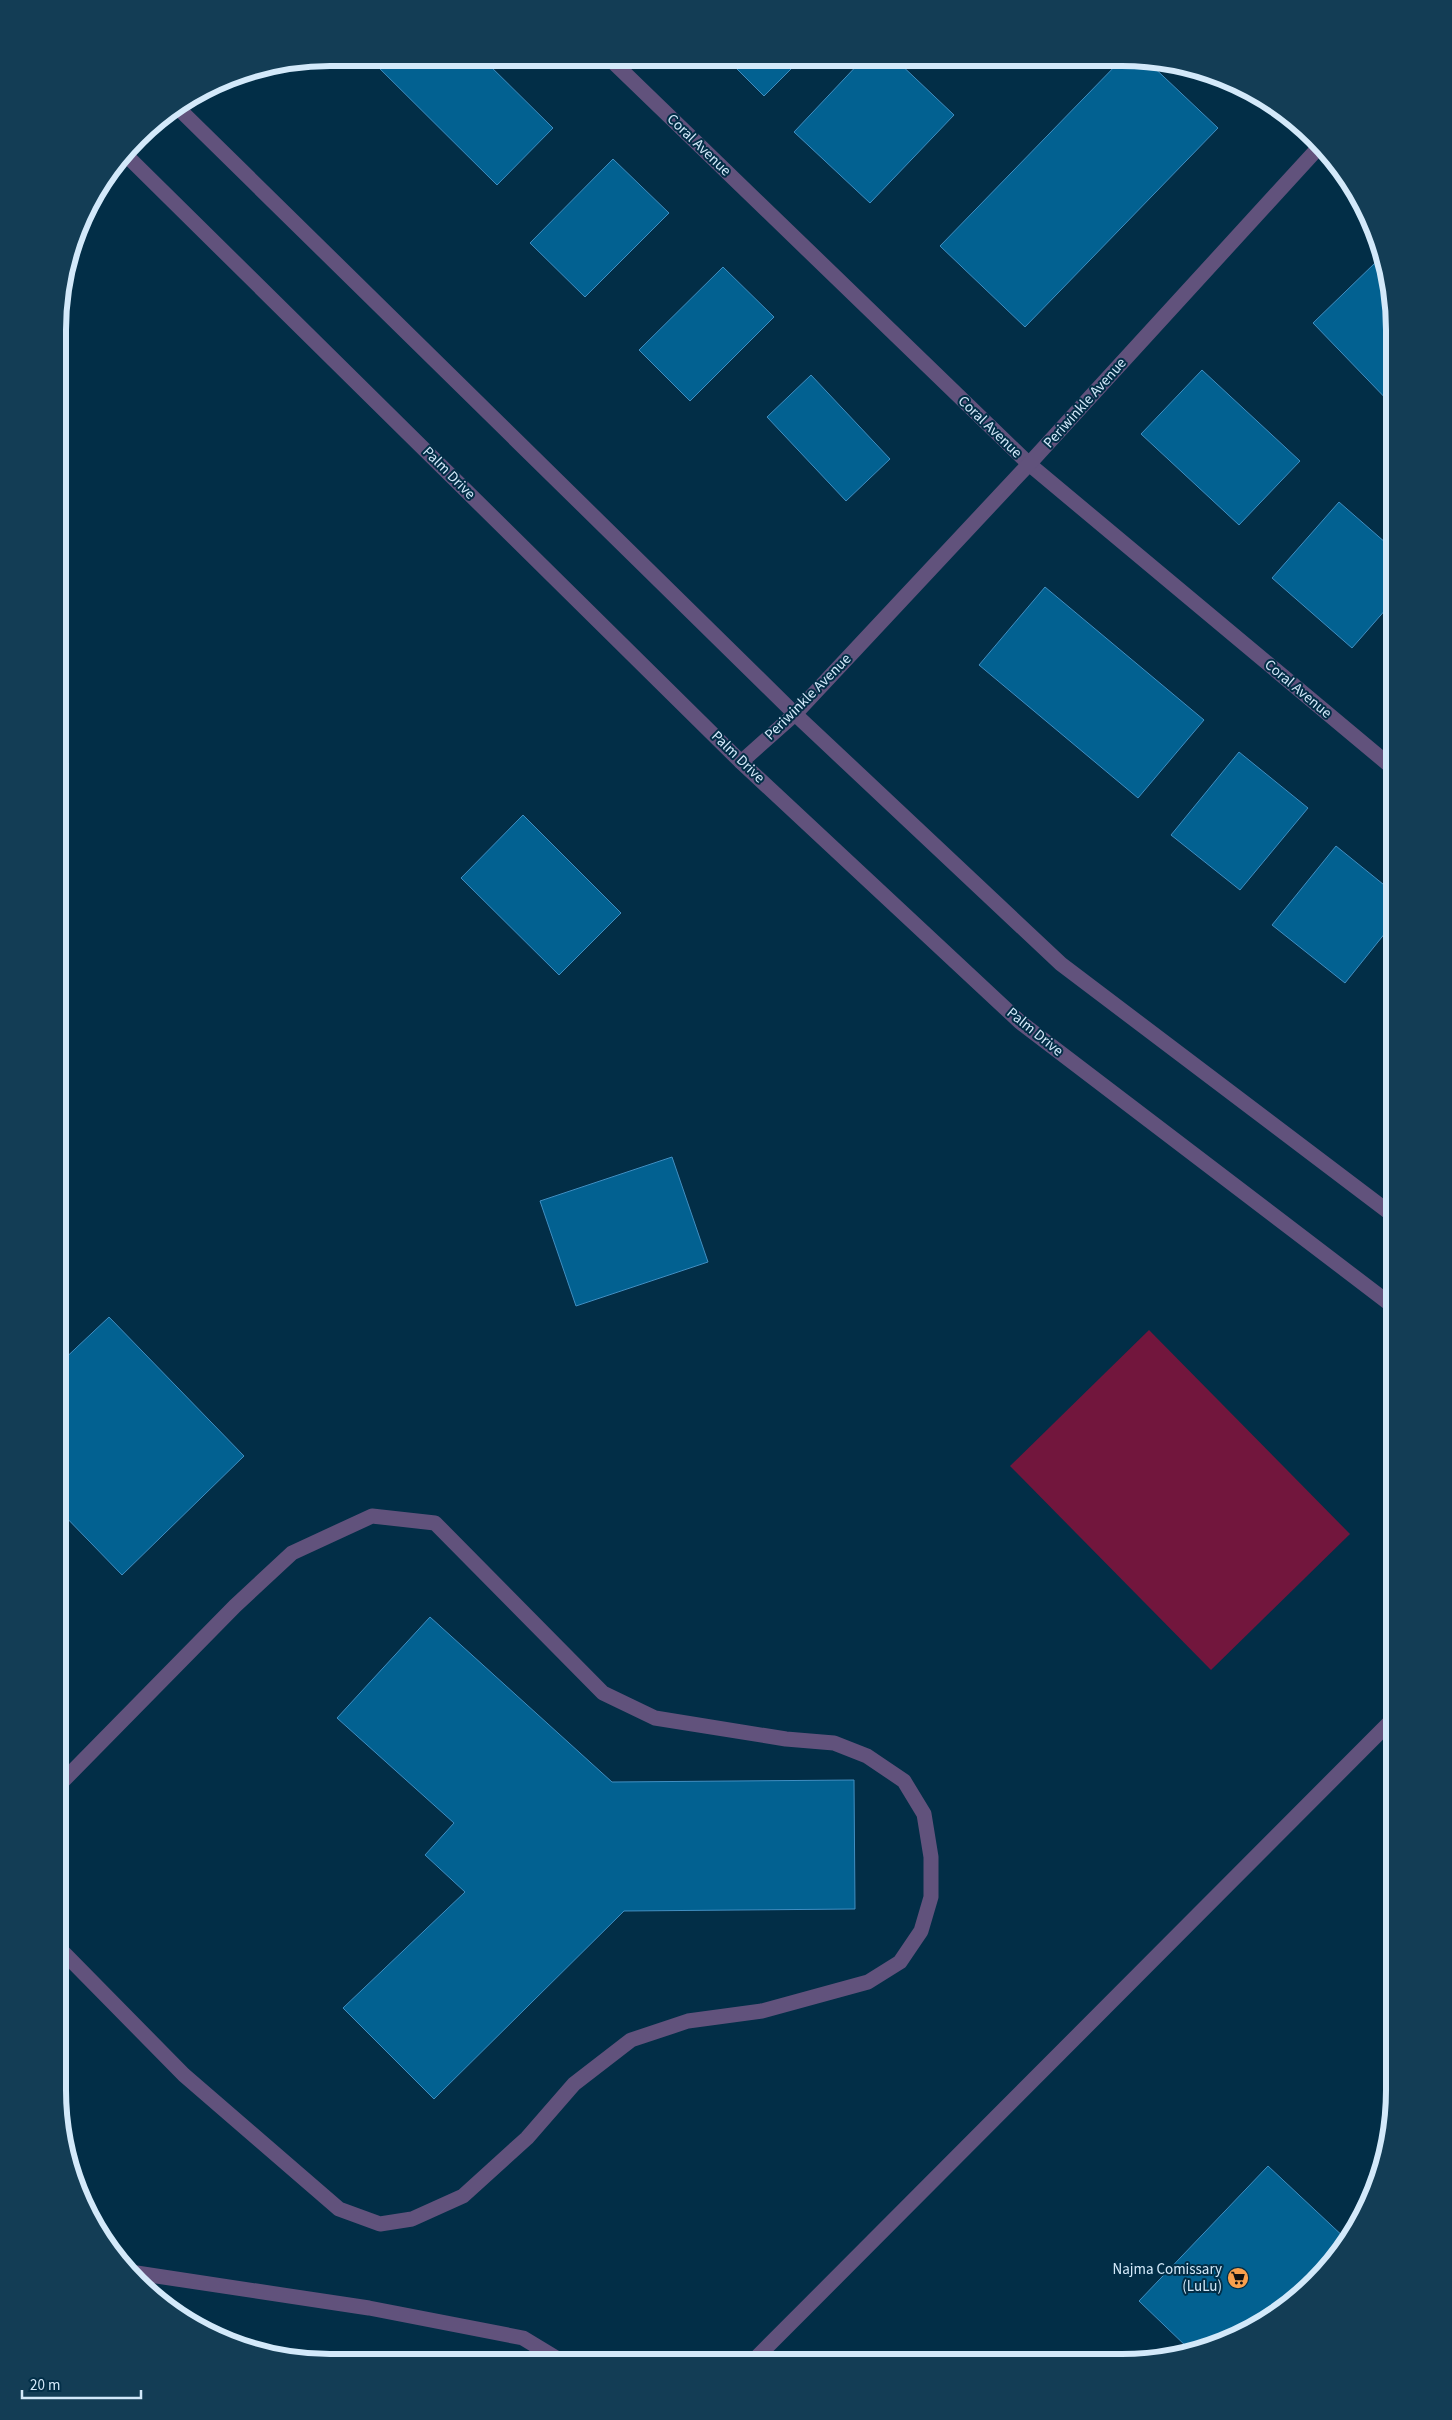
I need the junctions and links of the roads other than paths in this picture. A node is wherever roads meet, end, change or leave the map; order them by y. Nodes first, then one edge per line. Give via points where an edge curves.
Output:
1 (617, 66) edge
2 (182, 112) edge
3 (1315, 151) edge
4 (130, 159) edge
5 (1029, 464) junction
6 (795, 714) junction
7 (741, 762) junction
8 (1386, 762) edge
9 (1386, 1210) edge
10 (1386, 1301) edge
11 (1386, 1726) edge
12 (66, 1778) edge
13 (66, 1955) edge
14 (142, 2274) edge
15 (549, 2354) edge
16 (761, 2354) edge

1 - 5 street, Coral Avenue
2 - 6 street
3 - 5 street, Periwinkle Avenue
4 - 7 street, Palm Drive
5 - 6 street, Periwinkle Avenue
5 - 8 street, Coral Avenue
6 - 7 street, Periwinkle Avenue
6 - 9 street via 1061,964
7 - 10 street, Palm Drive via 1020,1022
11 - 16 street
12 - 13 street via 235,1606 292,1553 372,1516 435,1523 603,1693 654,1718 786,1739 834,1743 867,1756 904,1781 924,1814 932,1857 932,1897 921,1931 900,1962 868,1982 762,2011 688,2021 631,2040 574,2084 527,2138 463,2196 412,2219 380,2224 339,2209 184,2075
14 - 15 street via 369,2308 522,2338

